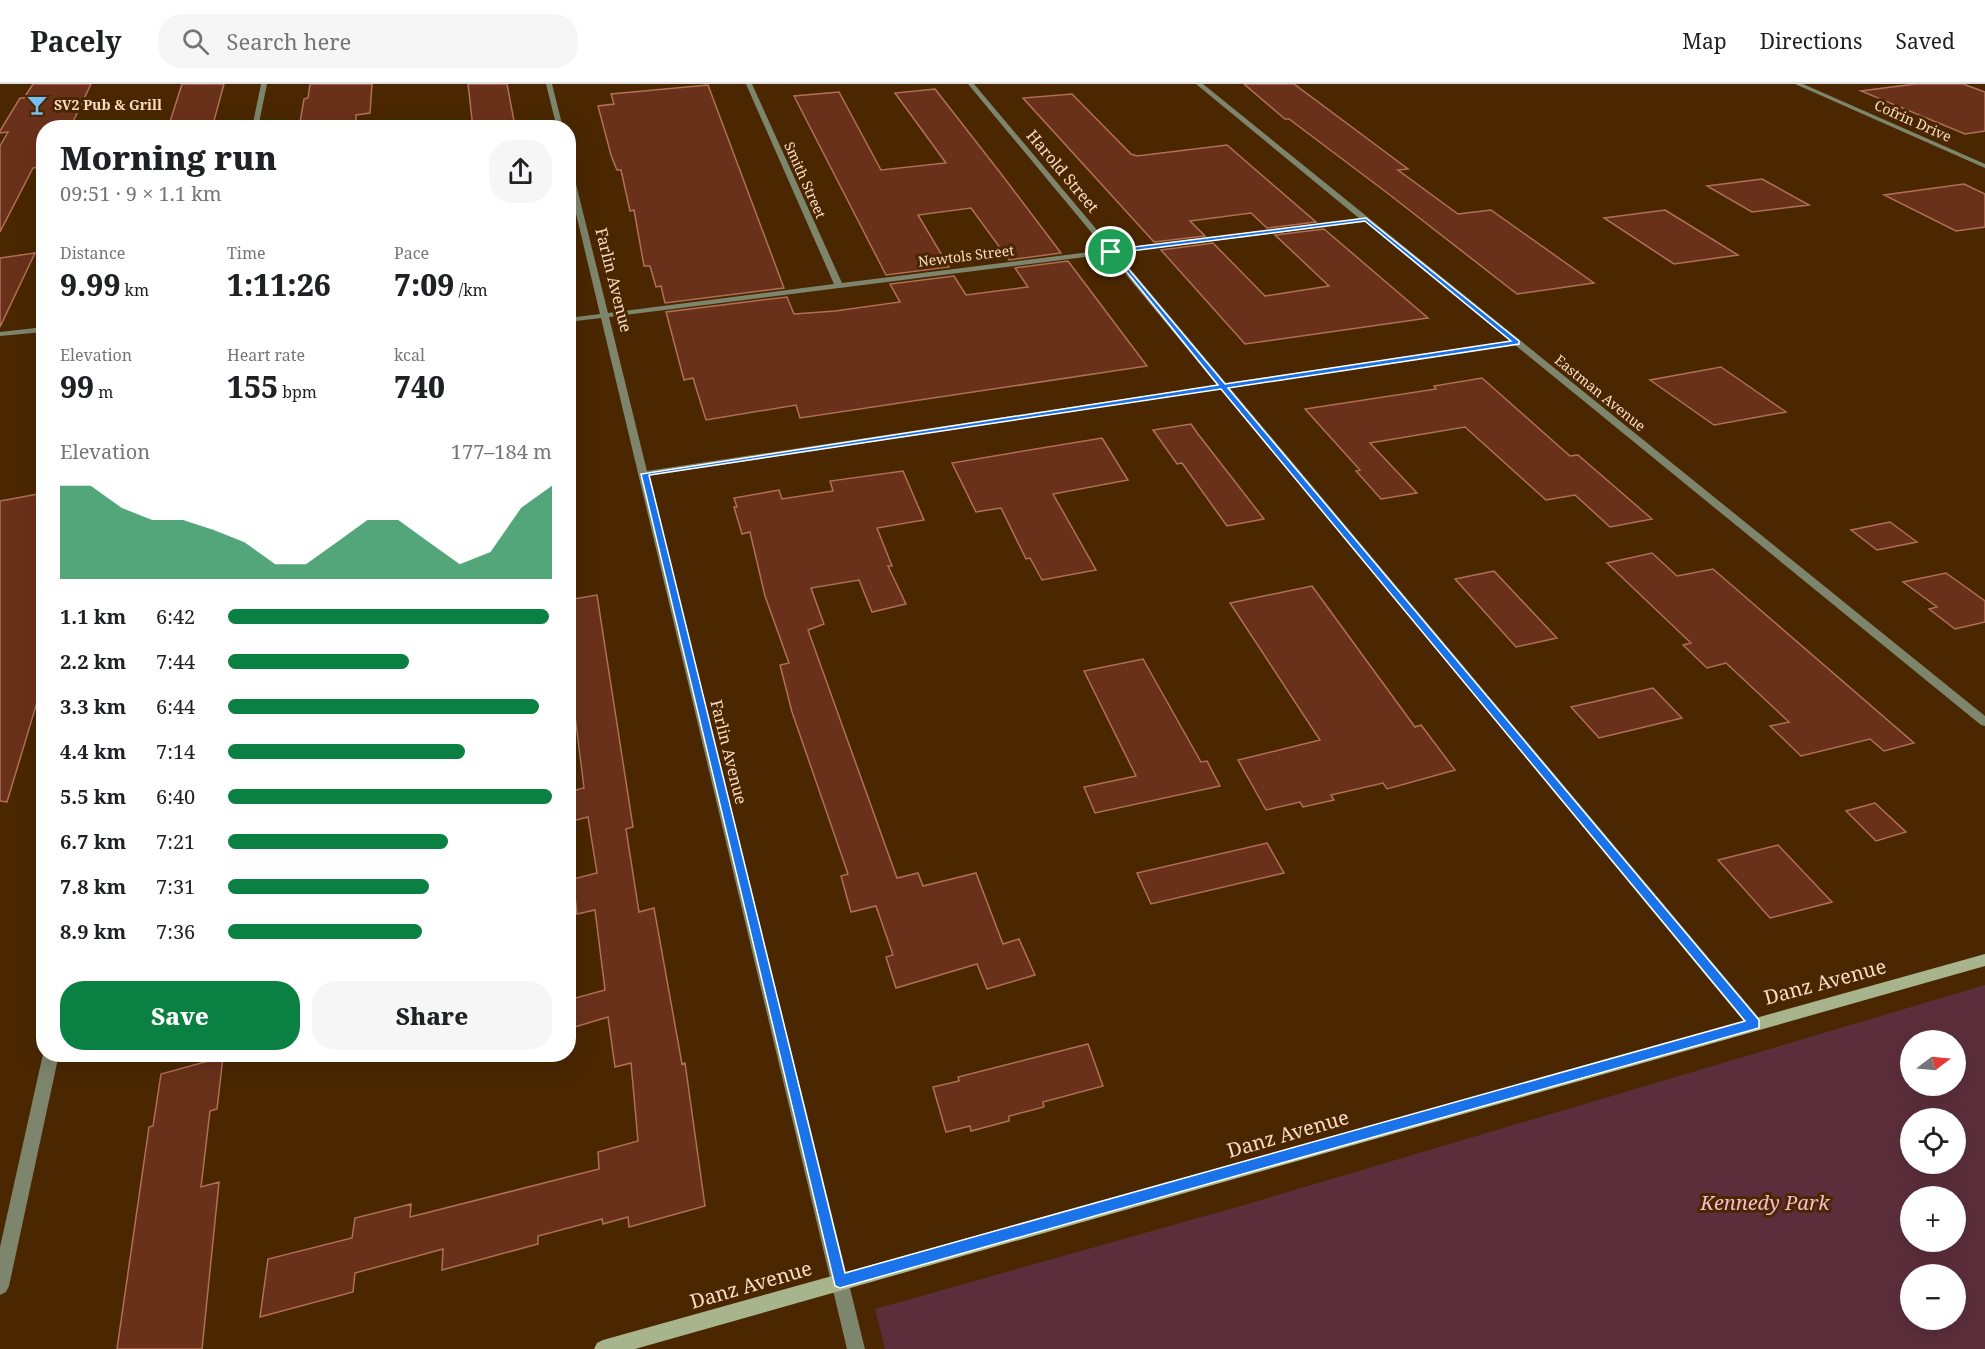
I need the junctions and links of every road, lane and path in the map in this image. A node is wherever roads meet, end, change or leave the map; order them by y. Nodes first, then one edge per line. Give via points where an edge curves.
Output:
1 (264, 84) edge
2 (549, 84) edge
3 (749, 84) edge
4 (971, 84) edge
5 (1199, 84) edge
6 (1798, 84) edge
7 (257, 120) edge
8 (558, 120) edge
9 (1985, 166) edge
10 (576, 196) edge
11 (1366, 220) junction
12 (1111, 252) junction
13 (839, 286) junction
14 (606, 315) junction
15 (576, 319) edge
16 (36, 330) edge
17 (0, 334) edge
18 (1517, 342) junction
19 (1223, 386) junction
20 (645, 474) junction
21 (1985, 722) edge
22 (1985, 960) edge
23 (1755, 1024) junction
24 (49, 1062) edge
25 (840, 1281) junction
26 (0, 1286) edge
27 (603, 1349) edge
28 (856, 1349) edge

1 - 7 street
2 - 8 street
3 - 13 street, Smith Street
4 - 12 street, Harold Street
5 - 11 street, Eastman Avenue
6 - 9 street, Cofrin Drive
10 - 14 street, Farlin Avenue
11 - 12 street, Newtols Street
11 - 18 street, Eastman Avenue
12 - 13 street, Newtols Street
12 - 19 street, Harold Street
13 - 14 street, Newtols Street
14 - 15 street, Newtols Street
14 - 20 street, Farlin Avenue
16 - 17 street
18 - 19 street
18 - 21 street, Eastman Avenue
19 - 20 street
19 - 23 street, Harold Street
20 - 25 street, Farlin Avenue
22 - 23 street, Danz Avenue
23 - 25 street, Danz Avenue
24 - 26 street
25 - 27 street, Danz Avenue
25 - 28 street, Farlin Avenue

